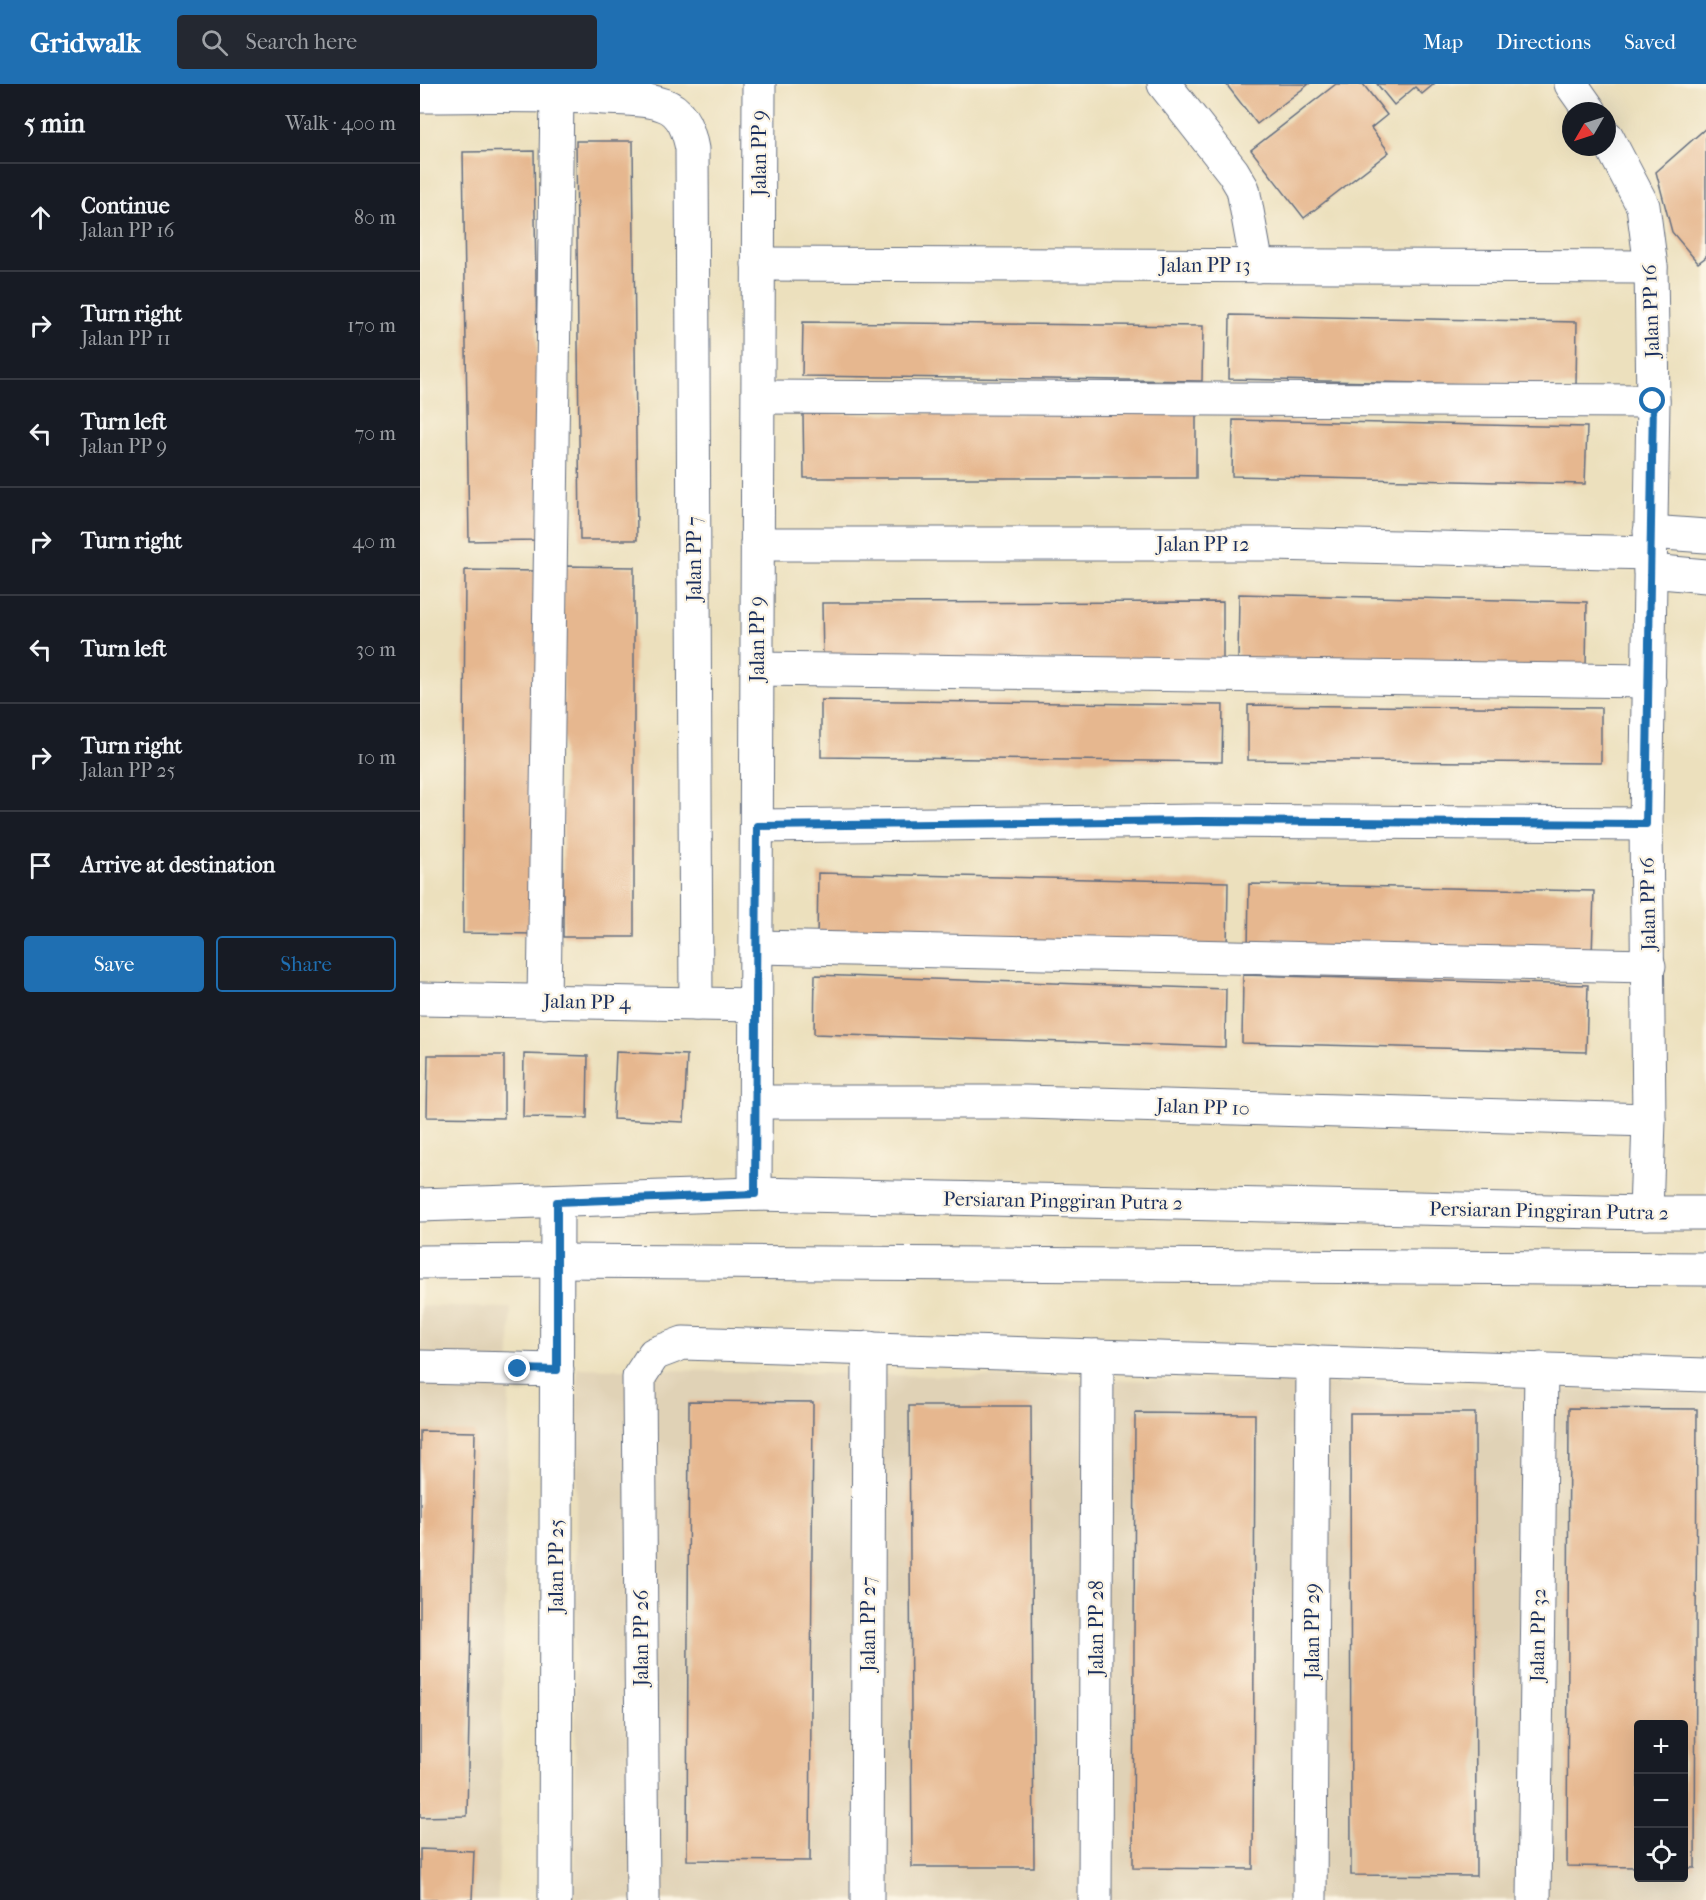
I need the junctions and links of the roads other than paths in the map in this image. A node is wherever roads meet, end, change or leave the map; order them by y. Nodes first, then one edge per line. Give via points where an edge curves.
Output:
1 (759, 84) edge
2 (1164, 84) edge
3 (1571, 84) edge
4 (557, 95) junction
5 (420, 96) edge
6 (1584, 102) edge
7 (1616, 154) edge
8 (758, 264) junction
9 (1257, 266) junction
10 (1651, 267) junction
11 (759, 397) junction
12 (1653, 401) junction
13 (1706, 536) edge
14 (757, 544) junction
15 (1650, 552) junction
16 (1706, 576) edge
17 (757, 669) junction
18 (1649, 681) junction
19 (1646, 824) junction
20 (757, 826) junction
21 (758, 946) junction
22 (1649, 966) junction
23 (420, 999) edge
24 (544, 1002) junction
25 (696, 1004) junction
26 (755, 1005) junction
27 (756, 1102) junction
28 (1650, 1120) junction
29 (755, 1194) junction
30 (557, 1202) junction
31 (420, 1205) edge
32 (1646, 1213) junction
33 (1706, 1213) edge
34 (557, 1261) junction
35 (420, 1262) edge
36 (1706, 1269) edge
37 (869, 1348) junction
38 (1097, 1356) junction
39 (1313, 1362) junction
40 (420, 1367) edge
41 (557, 1370) junction
42 (1541, 1370) junction
43 (1706, 1375) edge
44 (555, 1900) edge
45 (643, 1900) edge
46 (867, 1900) edge
47 (1095, 1900) edge
48 (1310, 1900) edge
49 (1534, 1900) edge

1 - 8 street, Jalan PP 9
2 - 9 street via 1243,189
3 - 6 street
4 - 5 street
4 - 24 street
4 - 25 street, Jalan PP 7 via 666,105 679,116 689,133 692,149
7 - 10 street, Jalan PP 16 via 1643,206
8 - 9 street, Jalan PP 13
8 - 11 street, Jalan PP 9
9 - 10 street, Jalan PP 13
10 - 12 street, Jalan PP 16
11 - 12 street
11 - 14 street, Jalan PP 9
12 - 15 street, Jalan PP 16
13 - 15 street
14 - 15 street, Jalan PP 12 via 1273,544
14 - 17 street, Jalan PP 9
15 - 16 street
15 - 18 street, Jalan PP 16
17 - 18 street
17 - 20 street, Jalan PP 9
18 - 19 street, Jalan PP 16
19 - 20 street via 1198,821
19 - 22 street, Jalan PP 16
20 - 21 street, Jalan PP 9
21 - 22 street
21 - 26 street, Jalan PP 9
22 - 28 street, Jalan PP 16
23 - 24 street, Jalan PP 4
24 - 25 street, Jalan PP 4
25 - 26 street, Jalan PP 4
26 - 27 street, Jalan PP 9
27 - 28 street, Jalan PP 10 via 1025,1102
27 - 29 street, Jalan PP 9
28 - 32 street, Jalan PP 16
29 - 30 street, Persiaran Pinggiran Putra 2
29 - 32 street, Persiaran Pinggiran Putra 2
30 - 31 street, Persiaran Pinggiran Putra 2
30 - 34 street, Jalan PP 25
32 - 33 street, Persiaran Pinggiran Putra 2
34 - 35 street
34 - 36 street
34 - 41 street, Jalan PP 25
37 - 38 street
37 - 45 street, Jalan PP 26 via 683,1342 654,1354 639,1377
37 - 46 street, Jalan PP 27
38 - 39 street
38 - 47 street, Jalan PP 28
39 - 42 street
39 - 48 street, Jalan PP 29
40 - 41 street
41 - 44 street, Jalan PP 25
42 - 43 street
42 - 49 street, Jalan PP 32

